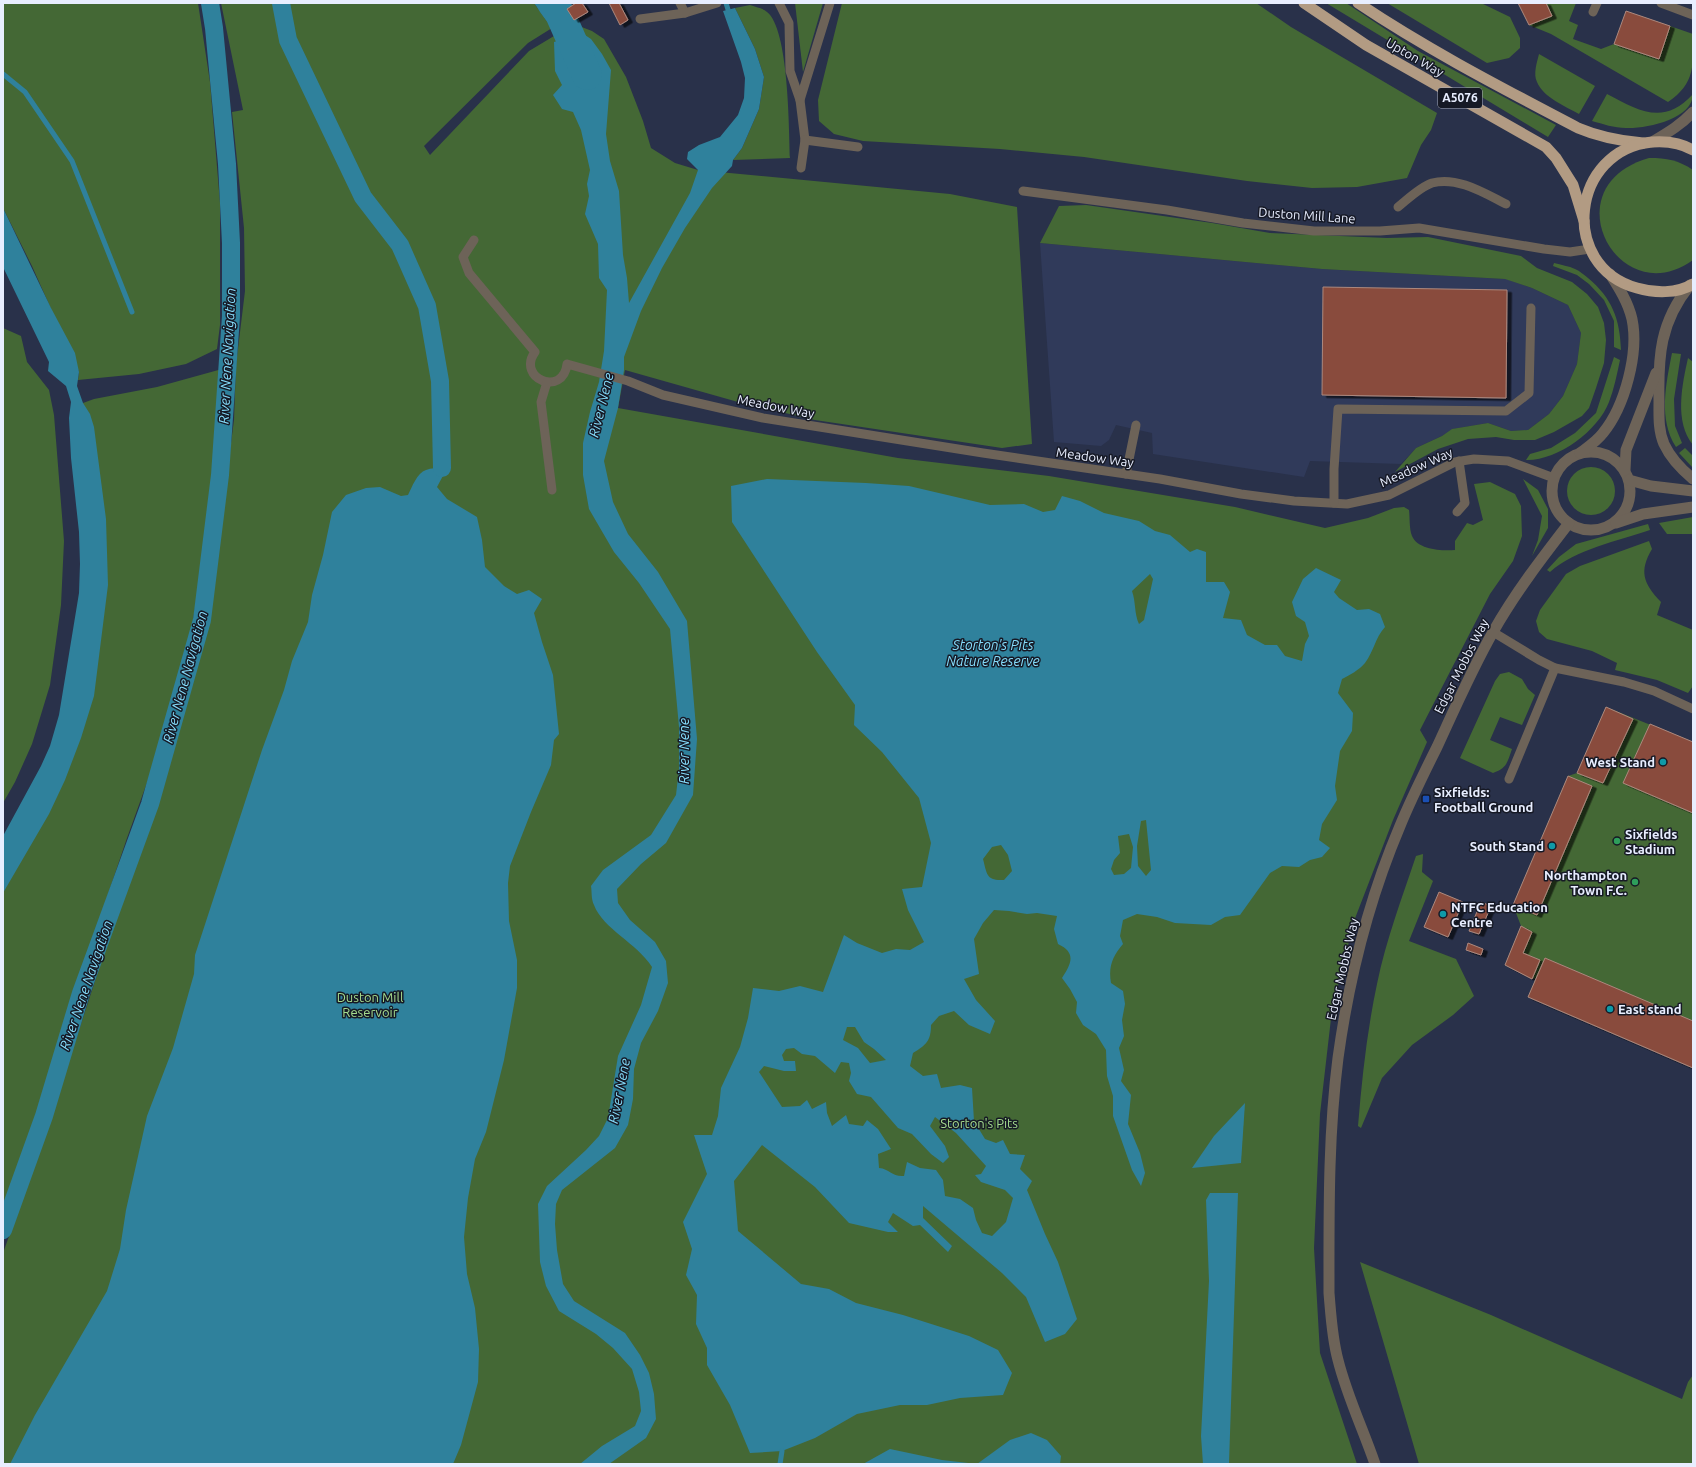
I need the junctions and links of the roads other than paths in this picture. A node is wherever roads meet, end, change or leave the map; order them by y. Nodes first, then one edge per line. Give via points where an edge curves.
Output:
1 (680, 3) edge
2 (779, 3) edge
3 (830, 3) edge
4 (1304, 3) edge
5 (1358, 3) edge
6 (1661, 3) edge
7 (713, 4) edge
8 (685, 13) junction
9 (1693, 15) edge
10 (640, 19) dead end
11 (800, 100) junction
12 (1693, 112) edge
13 (805, 140) junction
14 (1648, 142) junction
15 (858, 147) dead end
16 (1693, 150) edge
17 (801, 168) dead end
18 (1023, 191) dead end
19 (1506, 204) dead end
20 (1398, 207) dead end
21 (1584, 221) junction
22 (474, 240) dead end
23 (1590, 249) junction
24 (1610, 274) junction
25 (1691, 284) edge
26 (1531, 308) dead end
27 (1658, 367) junction
28 (547, 382) junction
29 (1136, 425) dead end
30 (1579, 453) junction
31 (1459, 460) junction
32 (1126, 474) junction
33 (1627, 475) junction
34 (1554, 478) junction
35 (1693, 479) edge
36 (552, 490) dead end
37 (1693, 491) edge
38 (1334, 503) junction
39 (1693, 507) edge
40 (1457, 512) dead end
41 (1569, 523) junction
42 (1610, 525) junction
43 (1493, 632) junction
44 (1555, 668) junction
45 (1693, 709) edge
46 (1509, 779) dead end
47 (1375, 1464) edge

1 - 8 lane
2 - 11 lane via 789,23 790,71
3 - 11 lane
4 - 21 highway, Upton Way / A5076 via 1366,45 1546,147 1573,185
5 - 14 highway, Upton Way / A5076 via 1489,81 1578,128 1616,140
6 - 9 lane
7 - 8 lane
8 - 10 lane
11 - 13 lane
12 - 14 street via 1669,132
13 - 15 lane
13 - 17 lane
14 - 16 highway, Upton Way via 1675,143
14 - 21 highway via 1616,155 1599,171 1590,186 1585,203
18 - 23 lane, Duston Mill Lane via 1314,231 1419,228 1544,249 1570,252
19 - 20 lane via 1476,189 1451,182 1431,184
21 - 23 highway
22 - 28 lane via 463,257 469,273 535,352 531,360 533,372 536,377
23 - 24 highway
24 - 25 highway via 1628,286 1648,292 1670,291
24 - 30 street via 1624,297 1632,319 1632,360 1621,400 1612,420 1602,434
25 - 27 street via 1680,298 1664,331
26 - 38 lane via 1529,393 1506,411 1338,409
27 - 33 street via 1626,450
27 - 35 street via 1659,429 1664,444 1678,465
28 - 32 lane, Meadow Way via 559,380 567,370 567,364 580,366 663,395 762,418
28 - 36 lane via 541,402
29 - 32 lane
30 - 33 street via 1590,451 1610,456
30 - 34 street via 1559,467
31 - 34 lane, Meadow Way via 1499,460 1518,464
31 - 38 lane, Meadow Way via 1389,495 1347,504
31 - 40 lane via 1465,503
32 - 38 lane, Meadow Way via 1294,501
33 - 37 street via 1651,486
33 - 42 street via 1630,488 1627,506 1623,514
34 - 41 street via 1553,500 1557,510
39 - 42 street via 1643,514
41 - 42 street via 1583,529
41 - 43 street, Edgar Mobbs Way via 1528,577
43 - 44 lane
43 - 47 street, Edgar Mobbs Way via 1400,825 1385,863 1362,937 1338,1056 1330,1164 1331,1319 1343,1379
44 - 45 lane via 1639,686
44 - 46 lane

